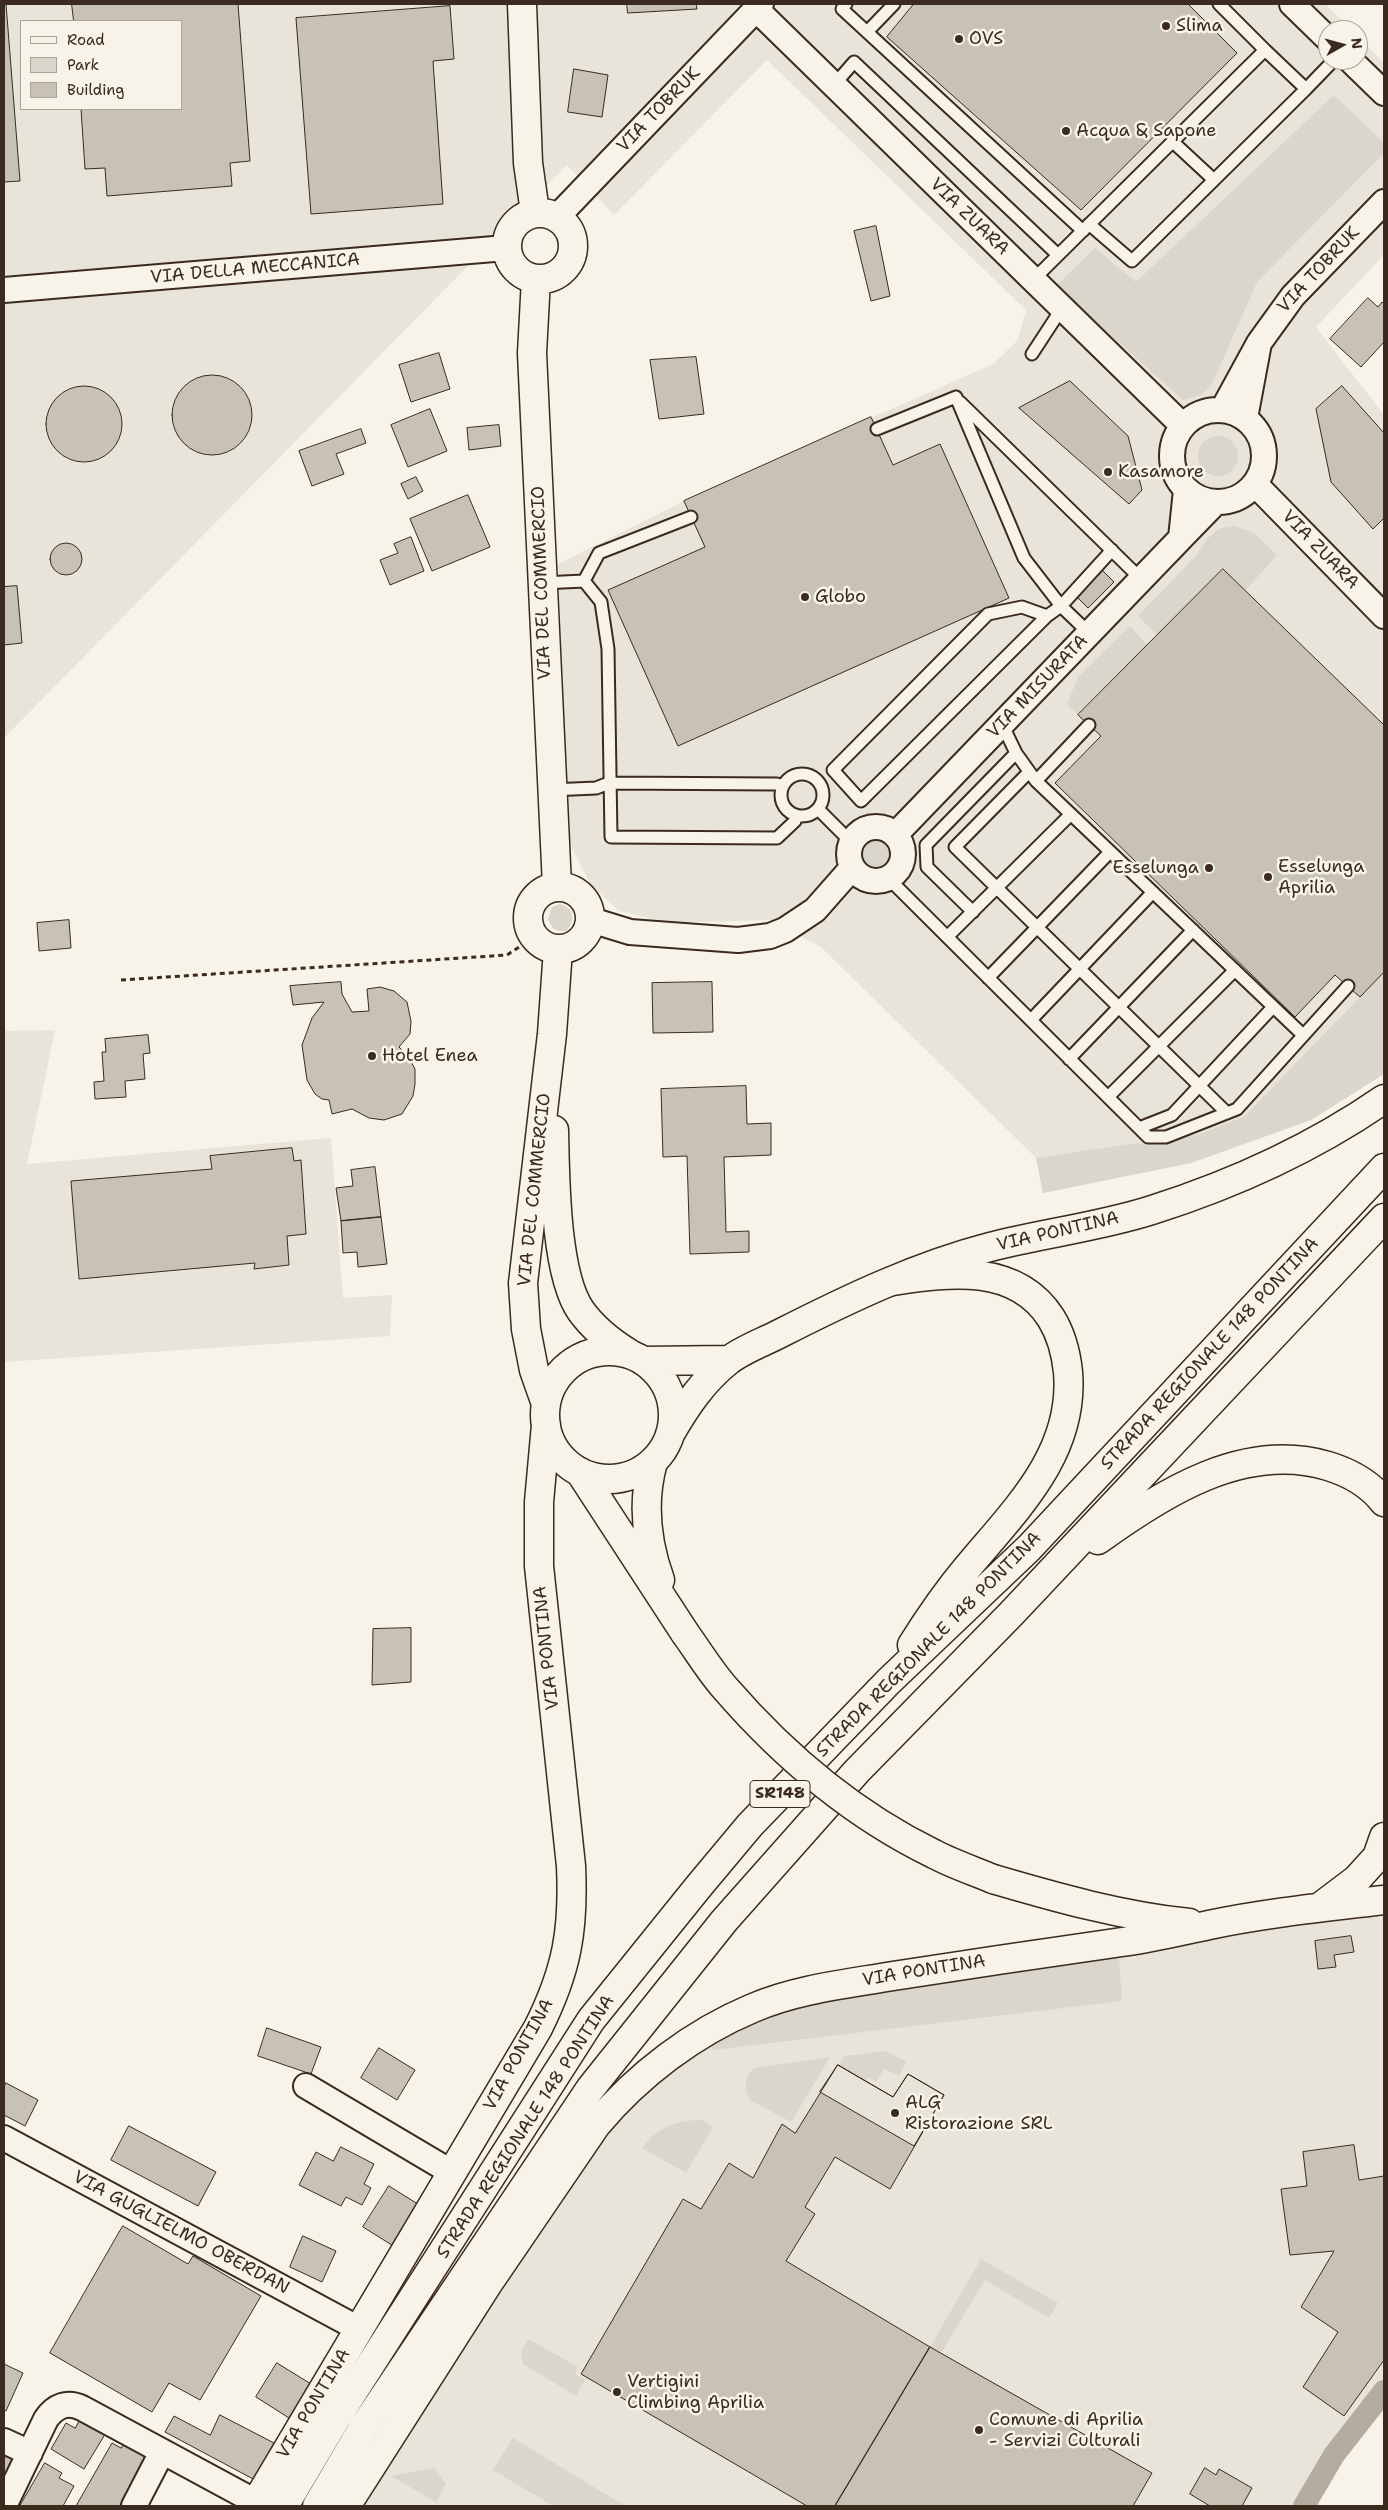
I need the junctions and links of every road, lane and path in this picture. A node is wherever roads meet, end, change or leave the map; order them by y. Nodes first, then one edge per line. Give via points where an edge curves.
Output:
1 (522, 4) edge
2 (846, 4) edge
3 (894, 4) edge
4 (1219, 4) edge
5 (1292, 4) edge
6 (758, 7) edge
7 (1318, 29) edge
8 (868, 32) junction
9 (1265, 50) junction
10 (1324, 70) edge
11 (1360, 70) edge
12 (834, 86) junction
13 (1306, 89) junction
14 (1384, 94) edge
15 (1173, 142) junction
16 (1214, 180) junction
17 (1384, 202) edge
18 (546, 215) junction
19 (1086, 227) junction
20 (506, 248) junction
21 (1058, 255) junction
22 (536, 279) junction
23 (1033, 280) junction
24 (4, 290) edge
25 (1062, 308) junction
26 (1259, 343) junction
27 (1032, 354) dead end
28 (956, 397) junction
29 (1223, 409) junction
30 (1245, 418) junction
31 (1182, 426) junction
32 (877, 429) dead end
33 (1256, 484) junction
34 (1186, 490) junction
35 (1216, 502) junction
36 (691, 517) dead end
37 (1181, 538) junction
38 (1112, 550) junction
39 (1142, 579) junction
40 (584, 581) junction
41 (542, 584) junction
42 (1061, 606) junction
43 (1047, 616) junction
44 (1384, 616) edge
45 (1089, 633) junction
46 (1002, 724) junction
47 (1089, 726) dead end
48 (1016, 753) junction
49 (832, 770) junction
50 (1032, 776) junction
51 (609, 783) junction
52 (821, 785) junction
53 (783, 786) junction
54 (551, 790) junction
55 (818, 809) junction
56 (1071, 814) junction
57 (796, 815) junction
58 (896, 835) junction
59 (851, 842) junction
60 (1110, 852) junction
61 (852, 868) junction
62 (888, 878) junction
63 (557, 886) junction
64 (996, 888) junction
65 (1153, 892) junction
66 (972, 912) junction
67 (591, 920) junction
68 (1037, 927) junction
69 (1193, 930) junction
70 (534, 937) junction
71 (947, 937) junction
72 (558, 948) junction
73 (1079, 969) junction
74 (1235, 970) junction
75 (988, 978) junction
76 (122, 980) dead end
77 (1348, 986) dead end
78 (1118, 1007) junction
79 (1273, 1007) junction
80 (1031, 1020) junction
81 (552, 1034) junction
82 (1303, 1036) junction
83 (1158, 1047) junction
84 (1069, 1059) junction
85 (1199, 1086) junction
86 (1108, 1097) junction
87 (1384, 1099) edge
88 (1227, 1113) junction
89 (1139, 1128) junction
90 (1384, 1168) edge
91 (1384, 1218) edge
92 (892, 1281) junction
93 (637, 1358) junction
94 (729, 1360) junction
95 (546, 1415) junction
96 (670, 1434) junction
97 (653, 1462) junction
98 (580, 1472) junction
99 (1384, 1502) edge
100 (1011, 1614) junction
101 (685, 1633) junction
102 (889, 1681) junction
103 (1384, 1837) edge
104 (1384, 1900) edge
105 (1319, 1908) junction
106 (1210, 1925) junction
107 (306, 2086) dead end
108 (4, 2138) edge
109 (451, 2172) junction
110 (359, 2328) junction
111 (4, 2441) edge
112 (162, 2452) junction
113 (30, 2453) junction
114 (255, 2504) edge
115 (4, 2506) edge
116 (134, 2506) edge
117 (284, 2506) edge
118 (316, 2506) edge
119 (346, 2506) edge

1 - 18 main road via 528,163
2 - 8 lane via 842,8
3 - 8 lane
4 - 9 lane
5 - 7 street
6 - 12 street, VIA ZUARA
6 - 18 street, VIA TOBRUK
8 - 19 lane
9 - 13 lane
9 - 15 lane
10 - 13 lane
11 - 14 street
12 - 21 lane via 854,62
12 - 23 street, VIA ZUARA
13 - 16 lane
15 - 16 lane
15 - 19 lane
16 - 19 lane via 1132,261
17 - 26 street, VIA TOBRUK via 1293,296
18 - 20 main road via 521,218 513,226
18 - 22 main road via 565,223 571,233 572,256 561,272
19 - 21 lane
20 - 22 main road via 516,269
20 - 24 street, VIA DELLA MECCANICA
21 - 23 lane
22 - 41 main road, VIA DEL COMMERCIO via 532,353
23 - 25 street, VIA ZUARA
25 - 27 lane
25 - 31 street, VIA ZUARA
26 - 29 street, VIA TOBRUK
26 - 30 street, VIA TOBRUK
28 - 32 lane
28 - 38 lane
28 - 42 lane via 1024,558
29 - 30 street
29 - 31 street via 1208,410
30 - 33 street via 1256,428 1265,456
31 - 34 street via 1172,452 1173,466
33 - 35 street via 1238,497
33 - 44 street, VIA ZUARA
34 - 35 street via 1195,497
34 - 37 street
35 - 37 street, VIA MISURATA
36 - 40 lane via 599,553
37 - 39 street, VIA MISURATA
38 - 39 lane
38 - 42 lane
39 - 45 street, VIA MISURATA
40 - 41 lane
40 - 51 lane via 601,602 608,649
41 - 54 main road, VIA DEL COMMERCIO
42 - 43 lane
42 - 45 lane
43 - 49 lane via 1022,607 988,614
43 - 49 lane via 861,801
45 - 46 street, VIA MISURATA
46 - 48 lane
46 - 58 street, VIA MISURATA
47 - 50 lane
48 - 50 lane
48 - 66 lane via 926,845 927,867
49 - 52 lane
50 - 56 lane
50 - 64 lane via 955,846
51 - 53 lane
51 - 54 lane via 596,788
51 - 57 lane via 611,837 777,838 795,821
52 - 53 lane via 816,778 800,773 792,775
52 - 55 lane via 822,802
53 - 57 lane via 783,804
54 - 63 main road, VIA DEL COMMERCIO
55 - 57 lane via 812,814
55 - 59 lane
56 - 60 lane
56 - 64 lane
58 - 59 street via 889,830 872,827 856,835
58 - 62 street via 903,860
59 - 61 street via 849,860
60 - 65 lane
60 - 68 lane
61 - 62 street via 867,880 876,882
61 - 67 street via 814,910 785,930 762,938 738,940 630,932
62 - 71 lane
63 - 67 main road via 571,888 580,894 587,902
63 - 70 main road via 536,896 530,905 529,927
64 - 66 lane
64 - 68 lane
65 - 69 lane
65 - 73 lane
66 - 71 lane
67 - 72 main road via 588,931 578,944
68 - 73 lane
68 - 75 lane
69 - 74 lane
69 - 78 lane
70 - 72 main road via 552,949
70 - 76 path via 507,955
71 - 75 lane
72 - 81 main road, VIA DEL COMMERCIO
73 - 78 lane
73 - 80 lane
74 - 79 lane
74 - 83 lane
75 - 80 lane
77 - 82 lane
78 - 83 lane
78 - 84 lane
79 - 82 lane
79 - 85 lane
80 - 84 lane
81 - 93 main road, VIA DEL COMMERCIO via 555,1161 567,1278 580,1310 590,1323 615,1345
81 - 95 main road, VIA DEL COMMERCIO via 523,1283 527,1337
82 - 88 lane via 1237,1109
83 - 85 lane
83 - 86 lane
84 - 86 lane
85 - 88 lane
85 - 89 lane via 1172,1114
86 - 89 lane
87 - 92 main road, VIA PONTINA via 1311,1144 1210,1189 1114,1220 970,1253
88 - 89 lane via 1166,1137 1148,1137
90 - 102 main road, STRADA REGIONALE 148 PONTINA / SR148 via 1029,1548
91 - 100 main road, STRADA REGIONALE 148 PONTINA / SR148
92 - 94 main road, VIA PONTINA
92 - 102 main road via 950,1273 990,1277 1021,1289 1043,1307 1055,1325 1065,1350 1069,1383 1065,1418 1043,1473 1016,1512 934,1610
93 - 94 main road, VIA PONTINA
93 - 95 main road via 613,1351 596,1352 572,1362 555,1381
93 - 96 main road via 656,1371 666,1384 673,1417
94 - 96 main road, VIA PONTINA via 701,1386
95 - 98 main road via 552,1444
95 - 109 main road, VIA PONTINA via 538,1566 570,1857 572,1929 566,1959 549,2007
96 - 97 main road via 664,1449
97 - 98 main road via 637,1473 618,1479 598,1478
97 - 101 main road via 646,1496 649,1543 667,1600
98 - 101 main road
99 - 100 main road via 1373,1487 1342,1470 1307,1460 1267,1460 1228,1468 1191,1481 1143,1507 1097,1540
100 - 118 main road, STRADA REGIONALE 148 PONTINA / SR148 via 857,1771 743,1900 590,2089 362,2428
101 - 106 main road, bridge via 724,1687 769,1736 818,1780 881,1824 934,1854 993,1879 1064,1900 1119,1912
102 - 117 main road, STRADA REGIONALE 148 PONTINA / SR148 via 750,1825 591,2020 335,2420
103 - 105 main road via 1377,1857 1357,1879
104 - 105 main road
105 - 106 main road
106 - 119 main road, VIA PONTINA via 1165,1936 1031,1954 790,1995 734,2016 691,2041 623,2096 581,2145
107 - 109 street
108 - 110 street, VIA GUGLIELMO OBERDAN
109 - 110 main road, VIA PONTINA
110 - 114 main road, VIA PONTINA
111 - 113 street
112 - 113 street via 82,2408 62,2405 50,2414
112 - 114 street
112 - 116 street
113 - 115 street

